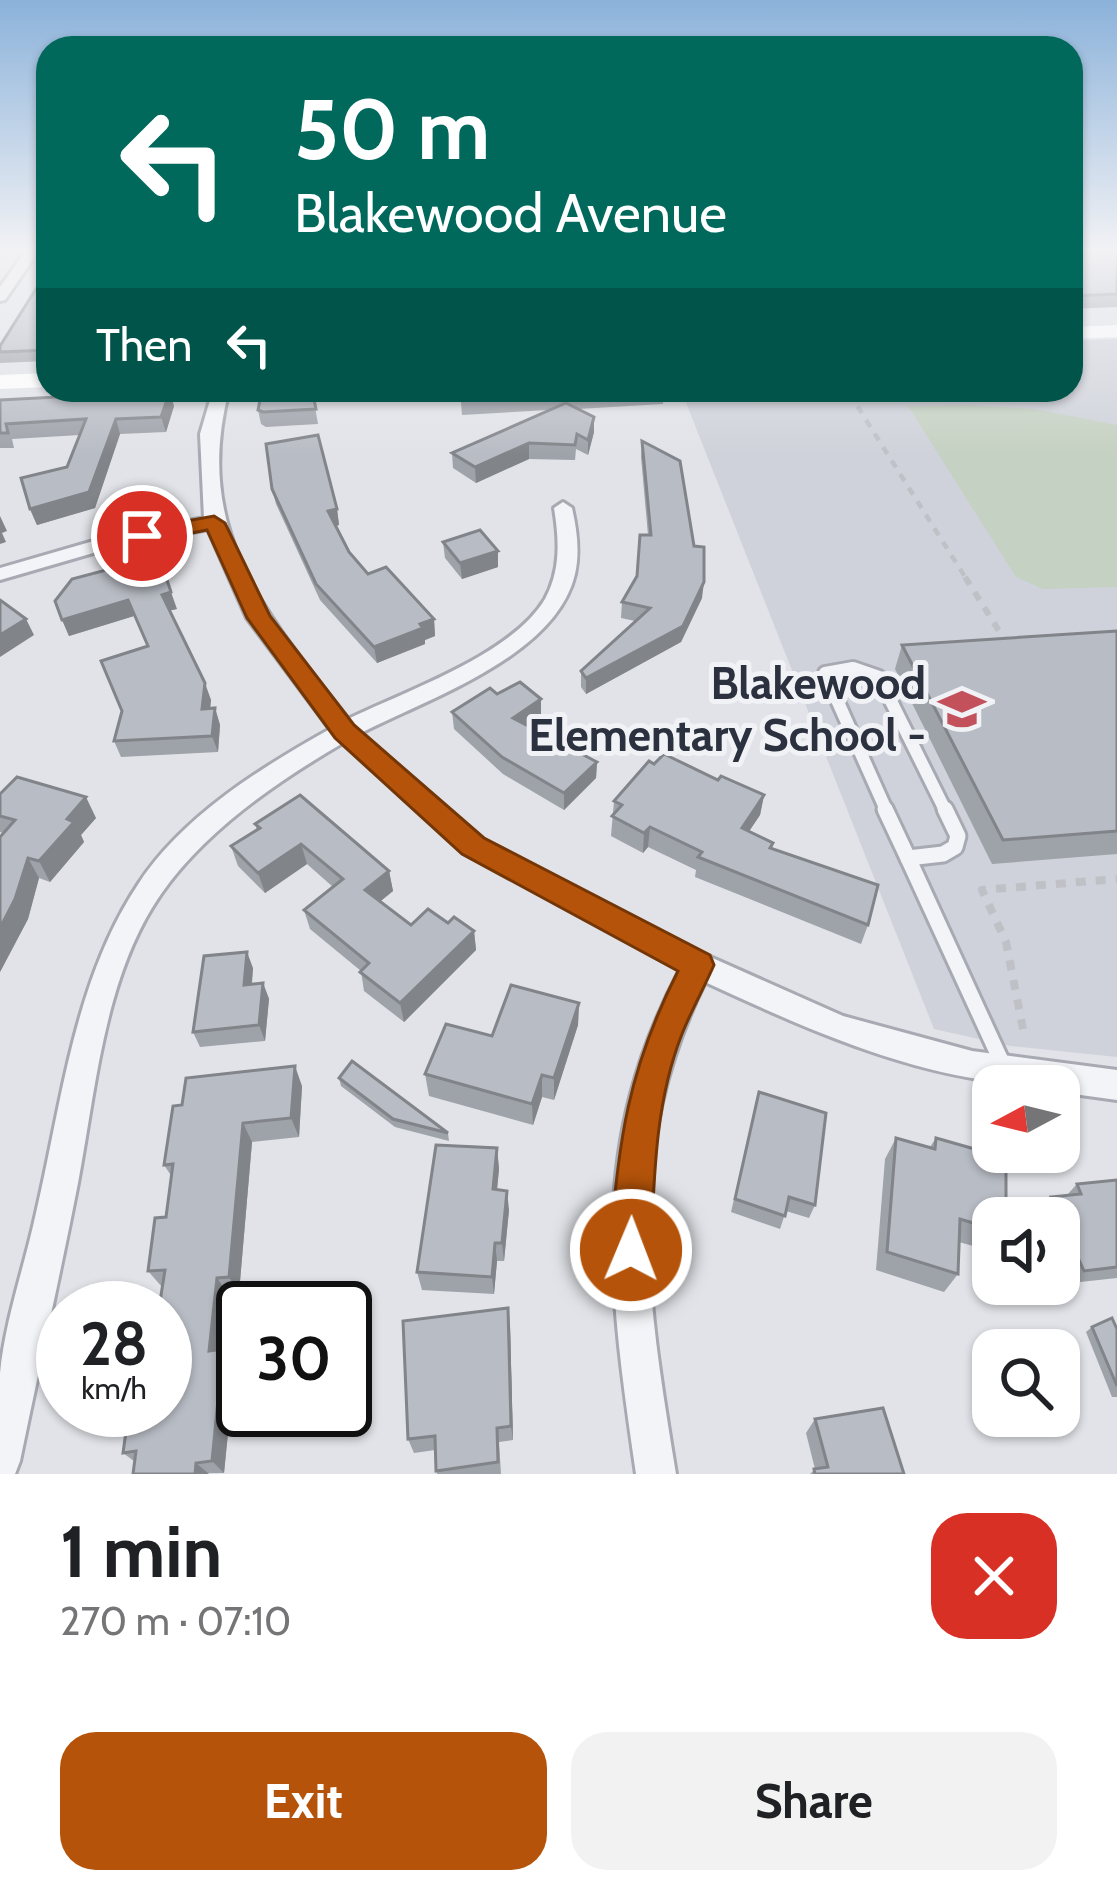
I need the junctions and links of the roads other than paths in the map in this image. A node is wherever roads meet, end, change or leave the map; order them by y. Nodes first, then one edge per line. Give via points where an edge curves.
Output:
1 (1117, 331) edge
2 (1083, 332) edge
3 (36, 380) edge
4 (0, 382) edge
5 (218, 402) edge
6 (563, 508) dead end
7 (214, 523) junction
8 (0, 574) edge
9 (344, 731) junction
10 (907, 858) junction
11 (698, 965) junction
12 (978, 1065) edge
13 (1003, 1065) edge
14 (1080, 1081) edge
15 (1117, 1085) edge
16 (0, 1461) edge
17 (656, 1474) edge

1 - 2 street
3 - 4 street
5 - 7 street via 209,434
6 - 9 street via 571,545 566,579 545,614 499,649
7 - 8 street
7 - 9 street via 259,618
9 - 11 street via 473,846
9 - 16 street via 235,799 171,861 128,927 97,1011
10 - 10 lane via 826,681 832,670 879,677 958,836 943,854
10 - 13 lane
11 - 12 street via 839,1030
11 - 17 street via 651,1073 629,1215
14 - 15 street

